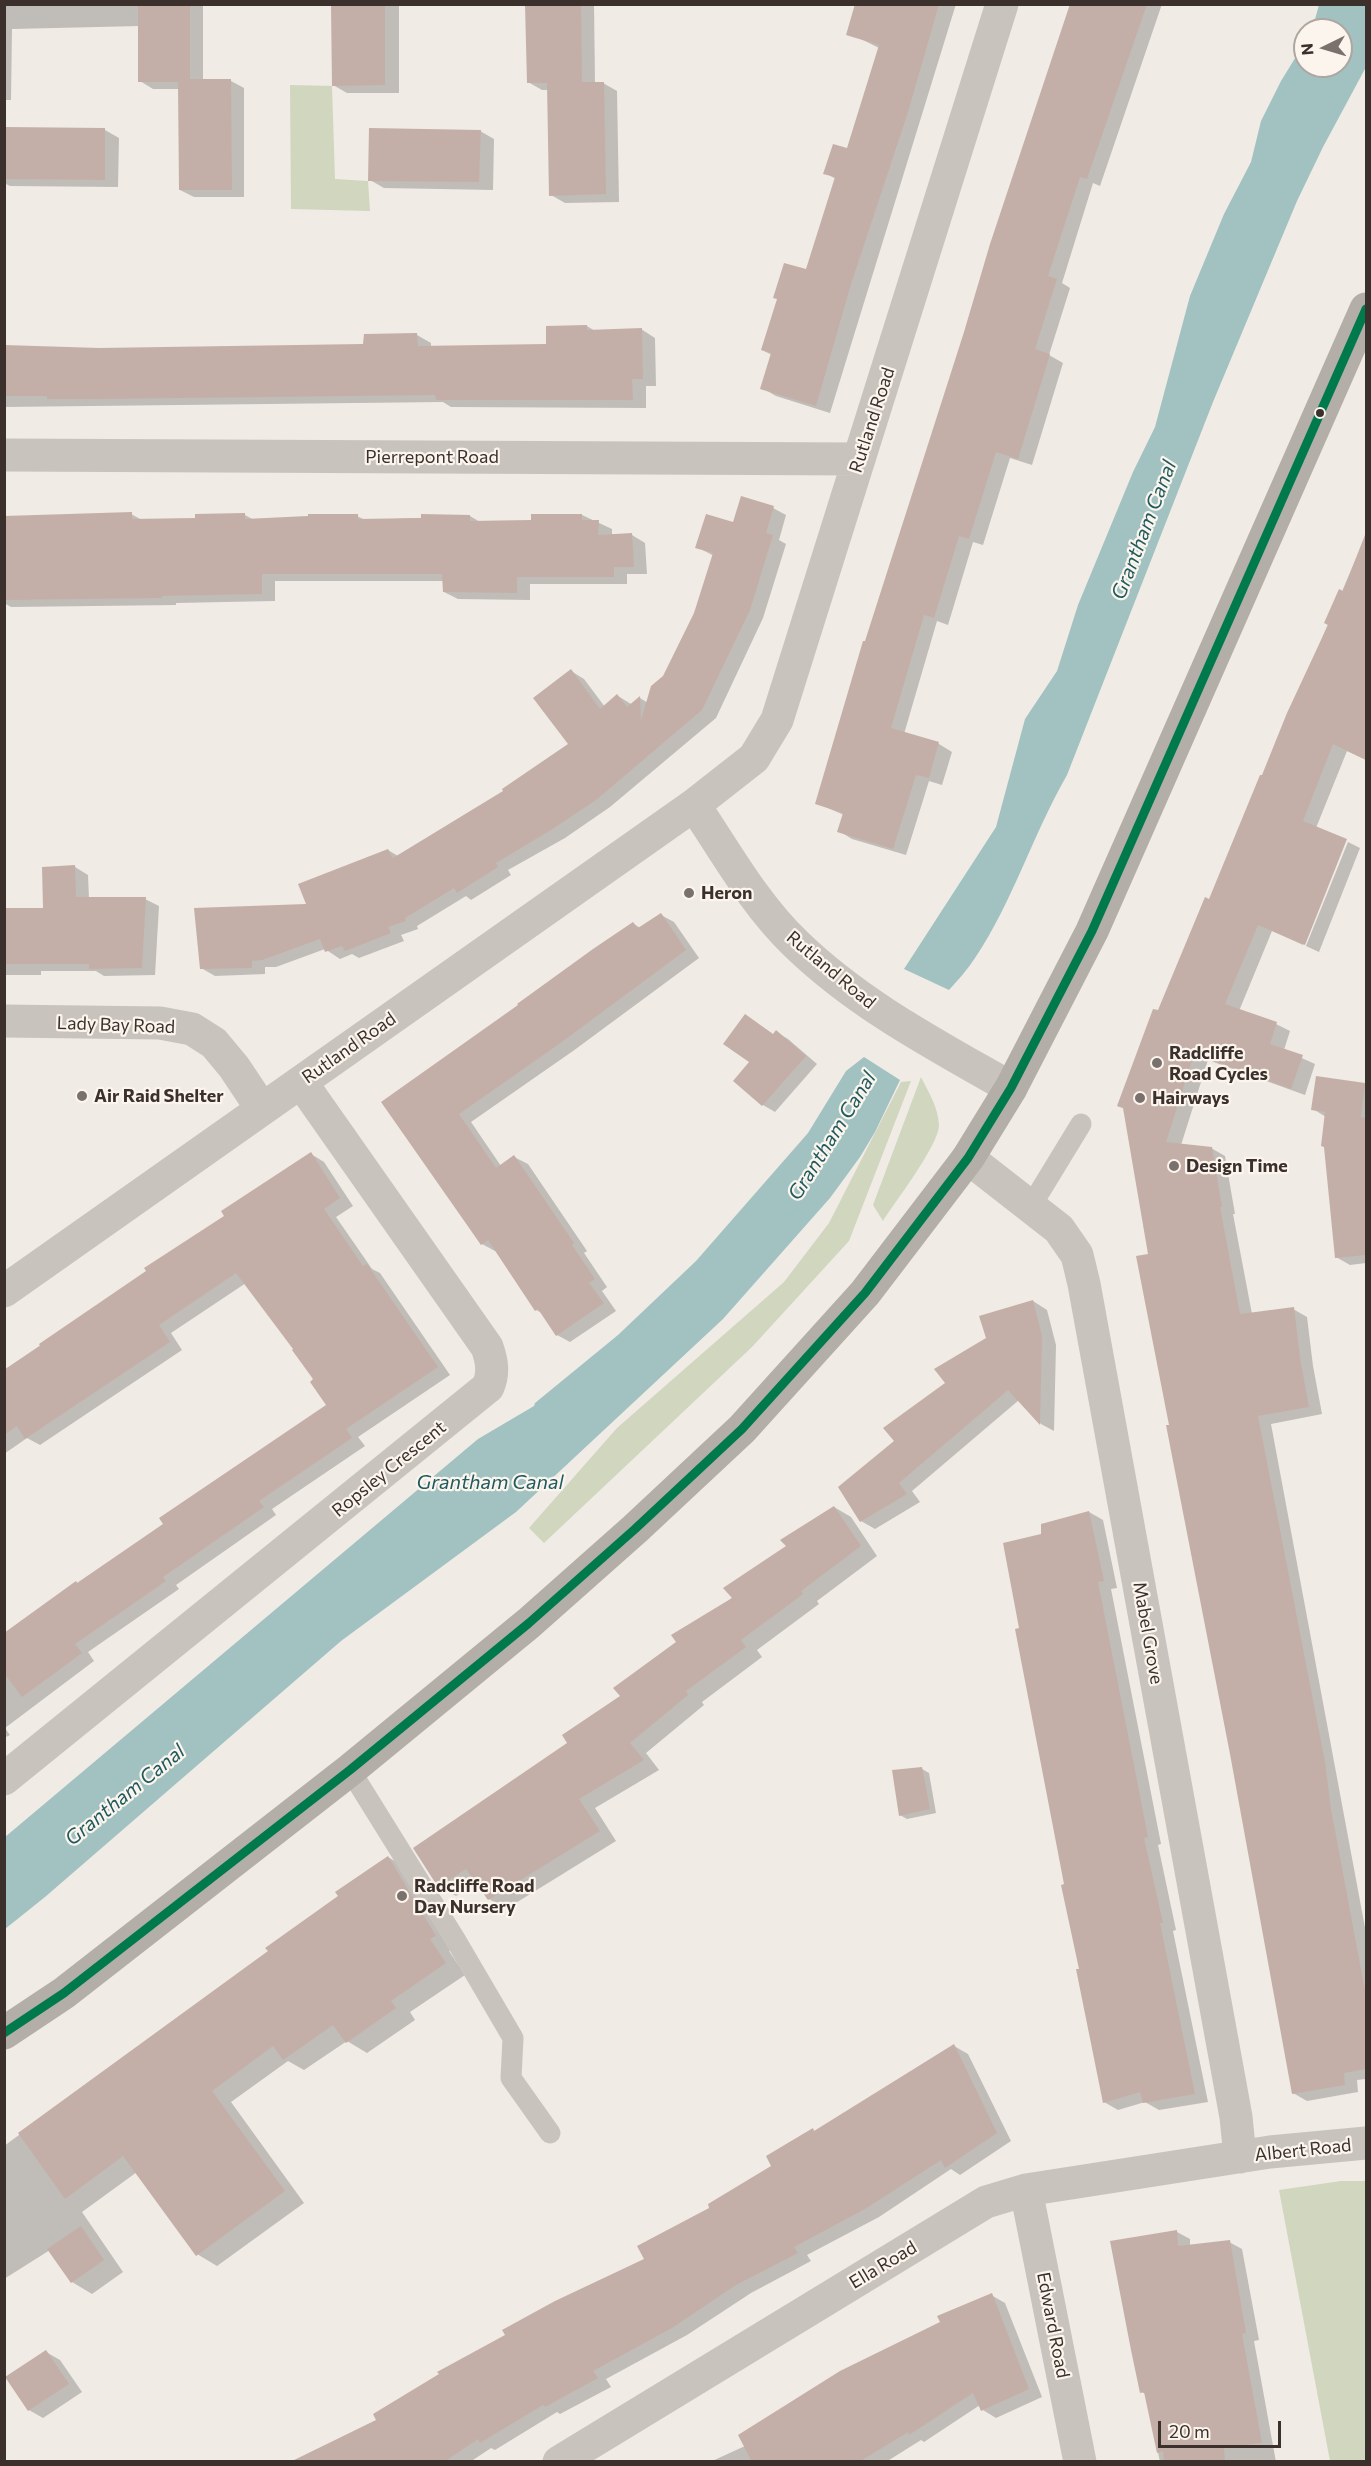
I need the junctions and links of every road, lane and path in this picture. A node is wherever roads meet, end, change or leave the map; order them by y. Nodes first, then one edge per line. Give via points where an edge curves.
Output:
1 (1002, 4) edge
2 (1366, 309) edge
3 (4, 455) edge
4 (859, 459) junction
5 (694, 805) junction
6 (4, 1021) edge
7 (301, 1082) junction
8 (1011, 1088) junction
9 (262, 1109) junction
10 (1081, 1124) dead end
11 (968, 1158) junction
12 (1031, 1206) junction
13 (4, 1291) edge
14 (350, 1770) junction
15 (4, 1779) edge
16 (4, 2033) edge
17 (550, 2133) dead end
18 (1366, 2143) edge
19 (1240, 2157) junction
20 (1026, 2190) junction
21 (559, 2462) edge
22 (1080, 2462) edge

1 - 4 street, Rutland Road
2 - 8 highway via 1096,920
3 - 4 street, Pierrepont Road
4 - 5 street, Rutland Road via 777,720 754,758
5 - 7 street, Rutland Road
5 - 8 street, Rutland Road via 754,896 795,944 869,1005
6 - 9 street, Lady Bay Road via 160,1023 192,1029 214,1043
7 - 9 street, Rutland Road
7 - 15 street, Ropsley Crescent via 487,1347 492,1370 488,1387
8 - 11 highway
9 - 13 street, Rutland Road
10 - 12 lane
11 - 12 street, Mabel Grove
11 - 14 highway via 865,1293 742,1429 529,1623
12 - 19 street, Mabel Grove via 1069,1242 1077,1255 1084,1284 1234,2105
14 - 16 highway via 73,1986
14 - 17 lane via 513,2038 511,2078
18 - 19 street, Albert Road
19 - 20 street, Ella Road
20 - 21 street, Ella Road via 986,2202
20 - 22 street, Edward Road

